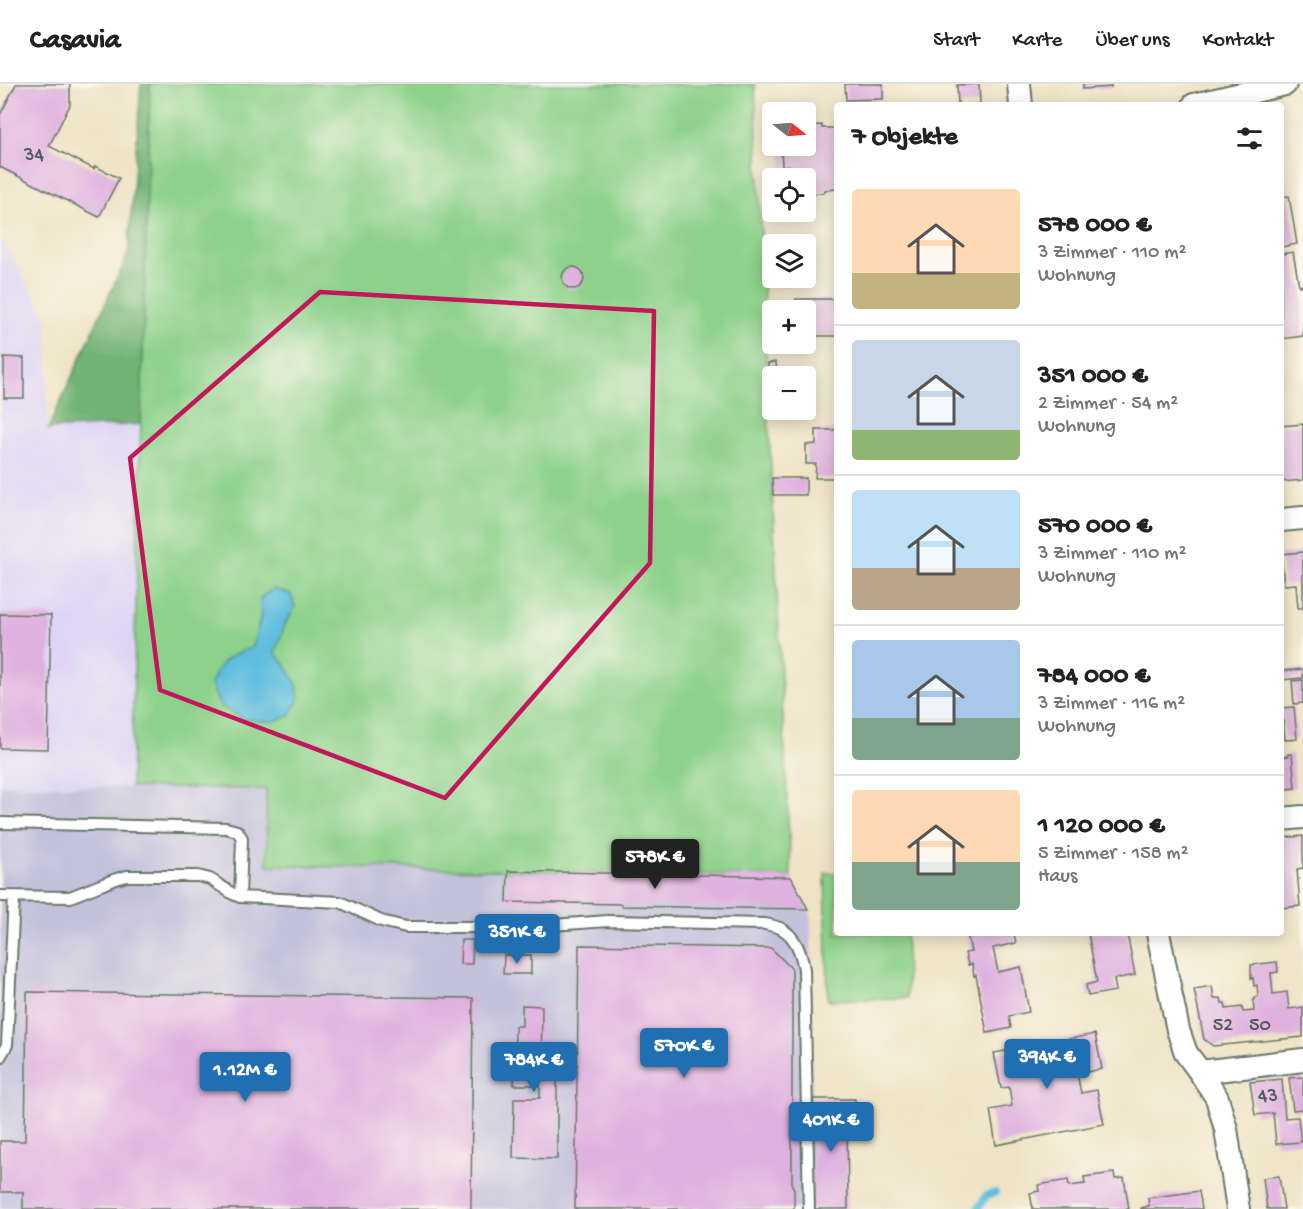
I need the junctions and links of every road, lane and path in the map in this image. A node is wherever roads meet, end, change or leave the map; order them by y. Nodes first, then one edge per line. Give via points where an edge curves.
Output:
1 (1019, 84) edge
2 (1285, 84) edge
3 (1022, 102) edge
4 (1207, 102) edge
5 (1303, 518) edge
6 (1284, 520) edge
7 (1303, 817) edge
8 (1284, 819) edge
9 (0, 823) edge
10 (0, 896) edge
11 (14, 897) junction
12 (240, 897) junction
13 (1159, 936) edge
14 (0, 1057) edge
15 (1303, 1060) edge
16 (1200, 1072) junction
17 (808, 1209) edge
18 (1238, 1209) edge

1 - 3 street
2 - 4 street
5 - 6 street
7 - 8 street
9 - 12 lane via 237,831 242,838
10 - 11 lane
11 - 12 lane via 70,897 127,876 198,876
11 - 14 lane via 7,1045
12 - 17 lane via 340,902 381,921 406,927 524,927 608,921 765,924 781,928 801,952 804,969
13 - 16 street via 1178,1030 1186,1053
15 - 16 street
16 - 18 street via 1216,1098 1226,1130

